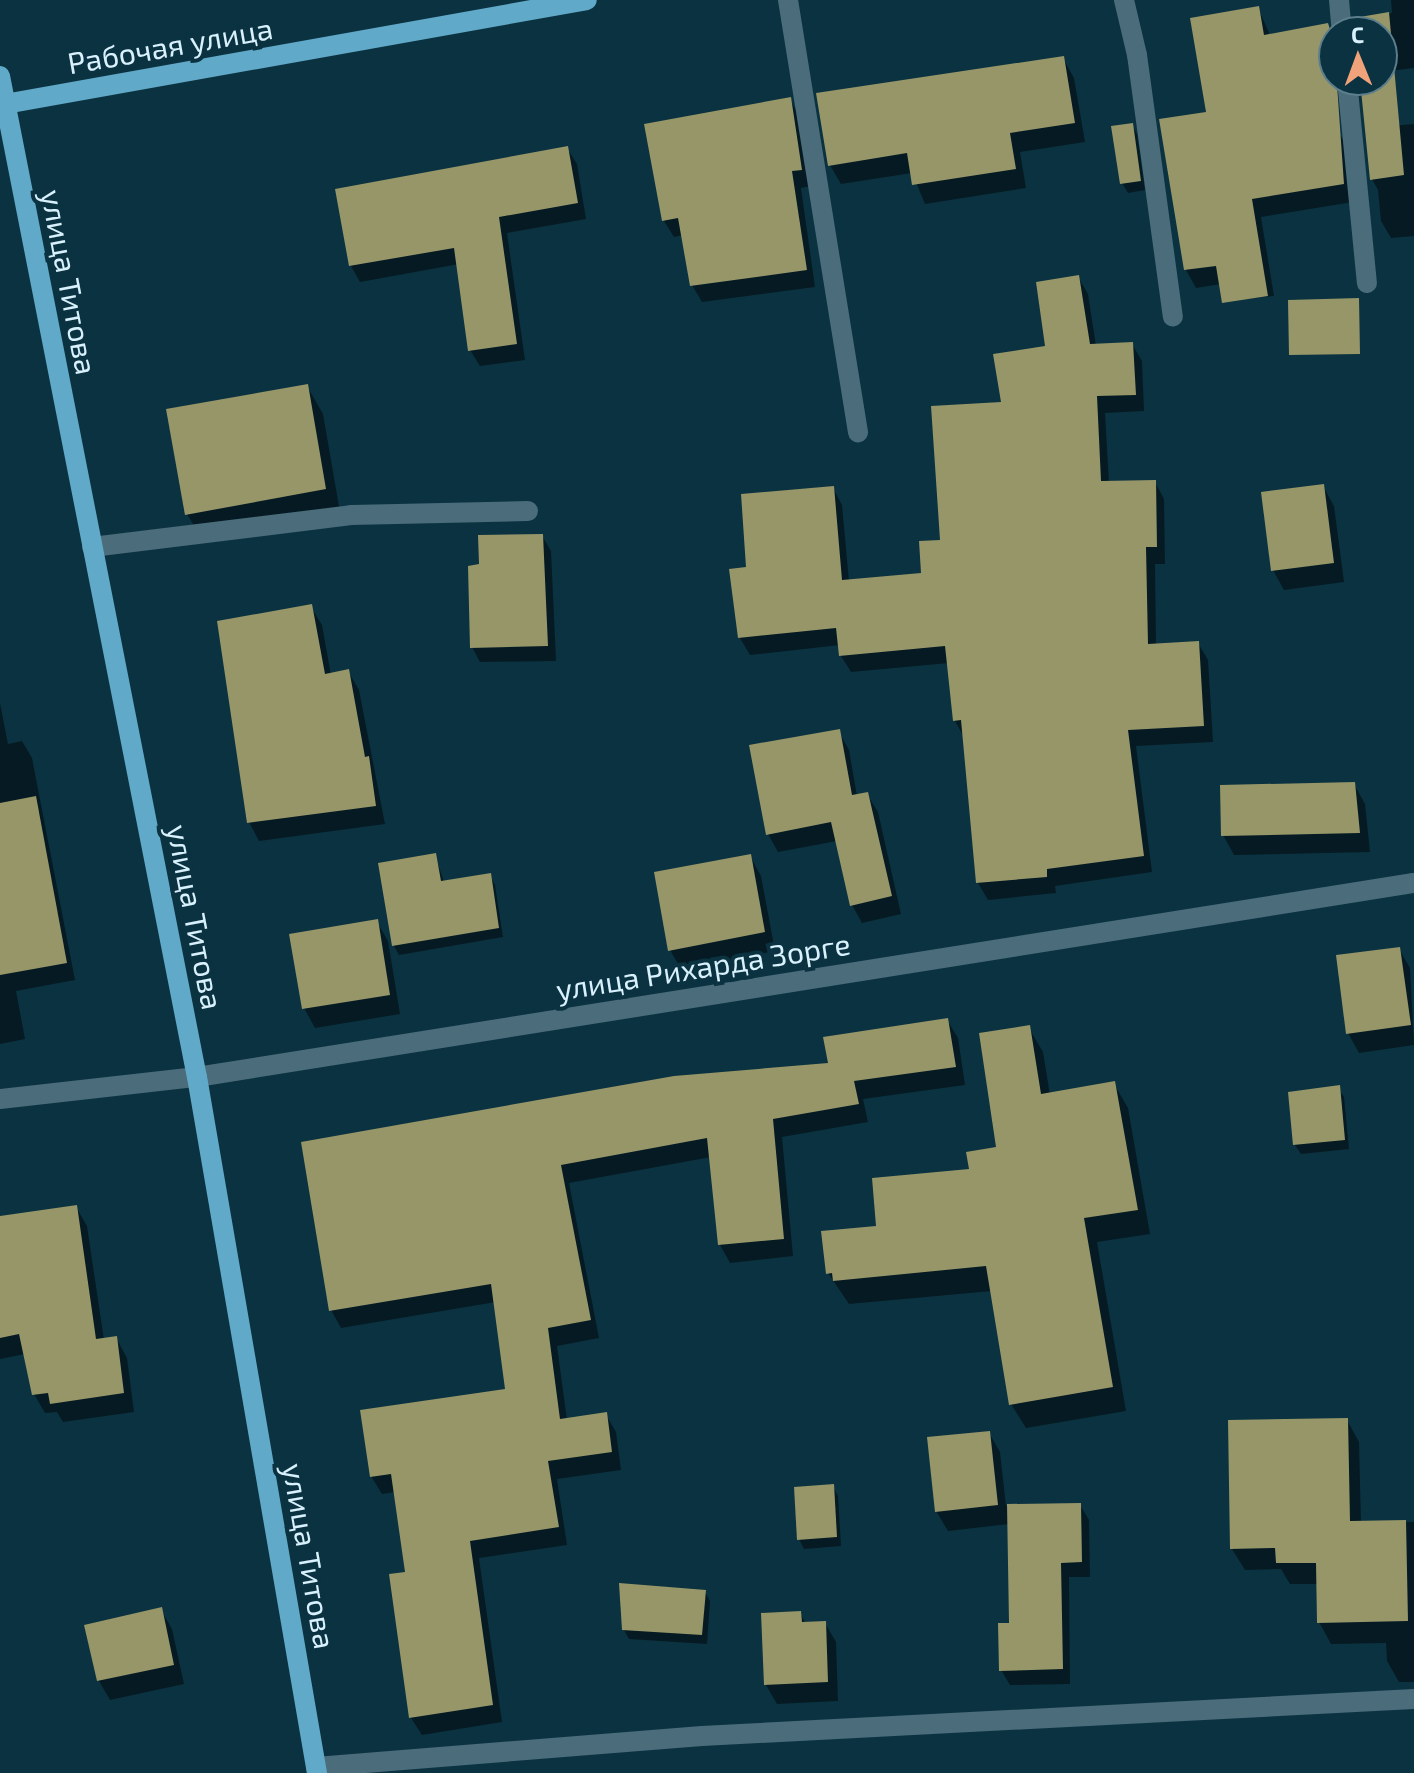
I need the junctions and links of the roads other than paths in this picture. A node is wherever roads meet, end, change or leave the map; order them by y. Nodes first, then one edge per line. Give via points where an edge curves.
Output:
1 (587, 0) edge
2 (788, 0) edge
3 (1124, 0) edge
4 (0, 76) edge
5 (1349, 96) edge
6 (2, 104) edge
7 (1367, 283) dead end
8 (1173, 317) dead end
9 (858, 432) dead end
10 (528, 511) dead end
11 (92, 547) junction
12 (1414, 883) edge
13 (197, 1077) junction
14 (0, 1099) edge
15 (1414, 1699) edge
16 (316, 1770) edge

1 - 6 main road, Рабочая улица
2 - 9 street
3 - 8 street via 1137,55
4 - 6 main road, улица Титова
5 - 7 street
6 - 11 main road, улица Титова
10 - 11 street via 351,515
11 - 13 main road, улица Титова
12 - 13 street, улица Рихарда Зорге
13 - 14 street, улица Рихарда Зорге
13 - 16 main road, улица Титова
15 - 16 street via 702,1736

